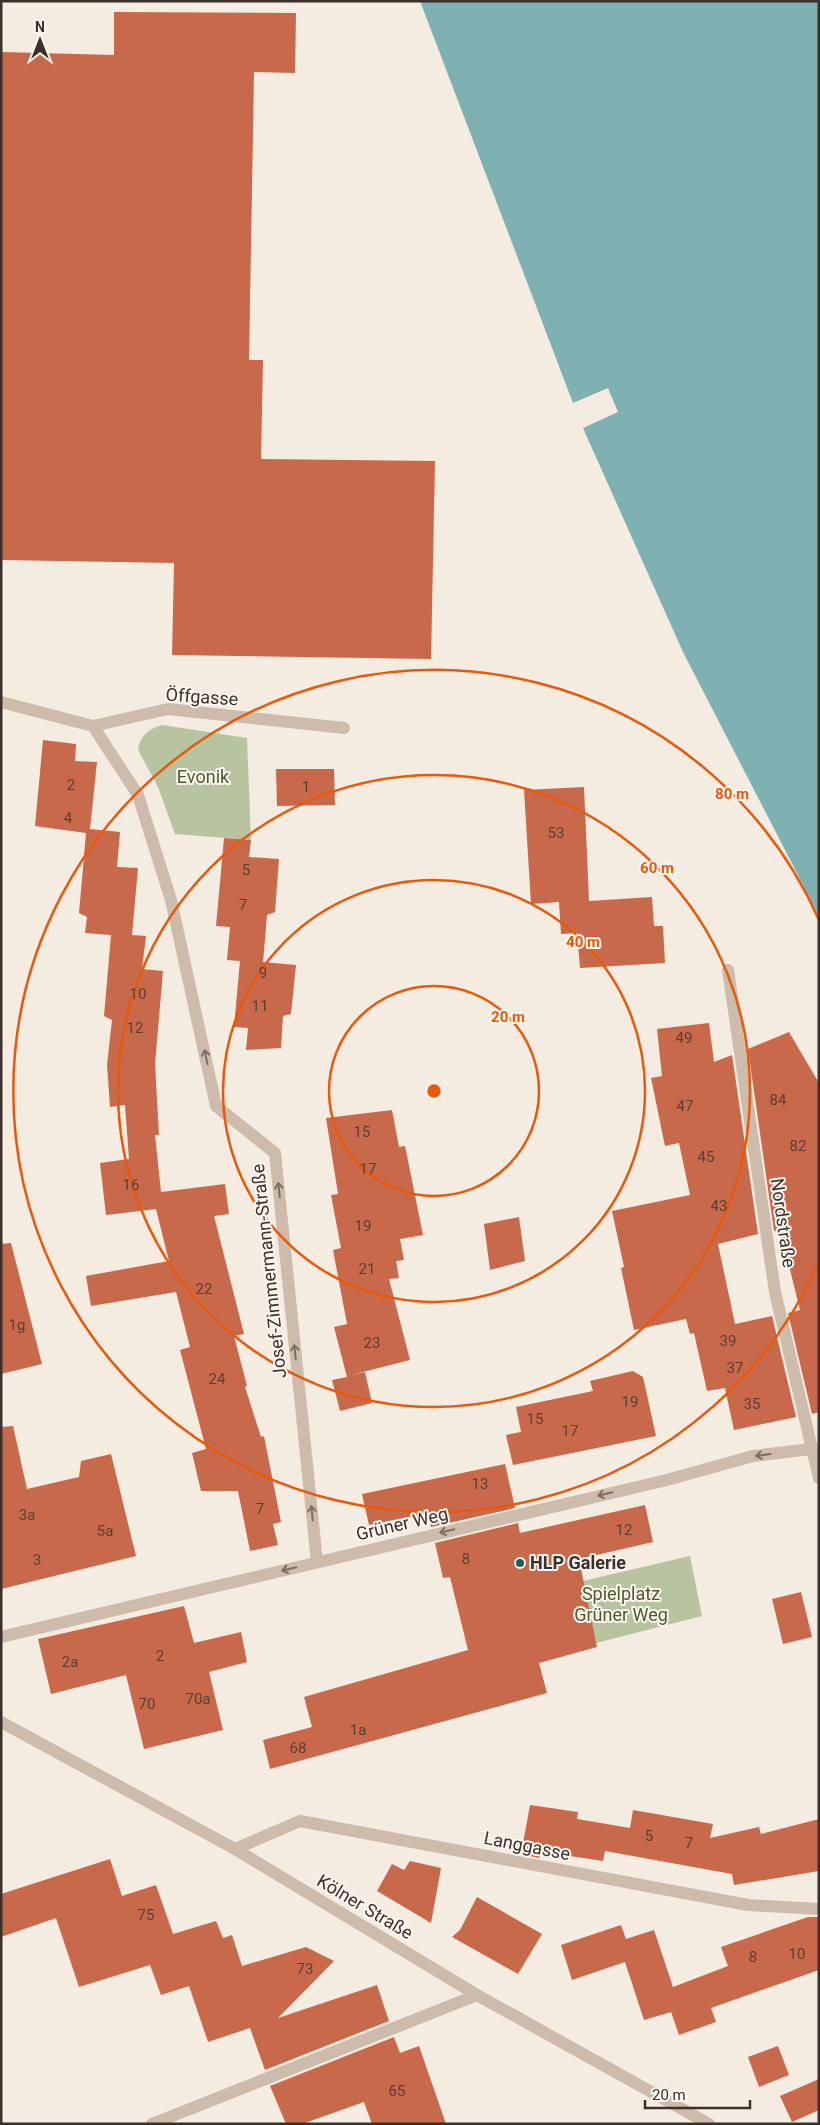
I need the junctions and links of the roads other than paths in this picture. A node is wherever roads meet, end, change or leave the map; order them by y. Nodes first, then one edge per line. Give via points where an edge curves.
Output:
1 (1, 702) edge
2 (93, 726) junction
3 (344, 728) dead end
4 (728, 970) dead end
5 (811, 1449) junction
6 (819, 1478) edge
7 (317, 1562) junction
8 (1, 1637) edge
9 (1, 1722) edge
10 (235, 1849) junction
11 (819, 1909) edge
12 (476, 1995) junction
13 (152, 2124) edge
14 (709, 2124) edge

1 - 2 street, Öffgasse
2 - 3 street, Öffgasse via 168,708
7 -> 2 street, Josef-Zimmermann-Straße via 275,1153 216,1106 171,900 138,795
4 - 5 street, Nordstraße via 775,1292
5 - 6 street, Nordstraße
5 -> 7 street, Grüner Weg via 753,1456 667,1480
7 -> 8 street, Grüner Weg
9 - 10 street, Kölner Straße
10 - 11 street, Langgasse via 300,1821 748,1905
10 - 12 street, Kölner Straße
12 - 13 street
12 - 14 street, Kölner Straße

